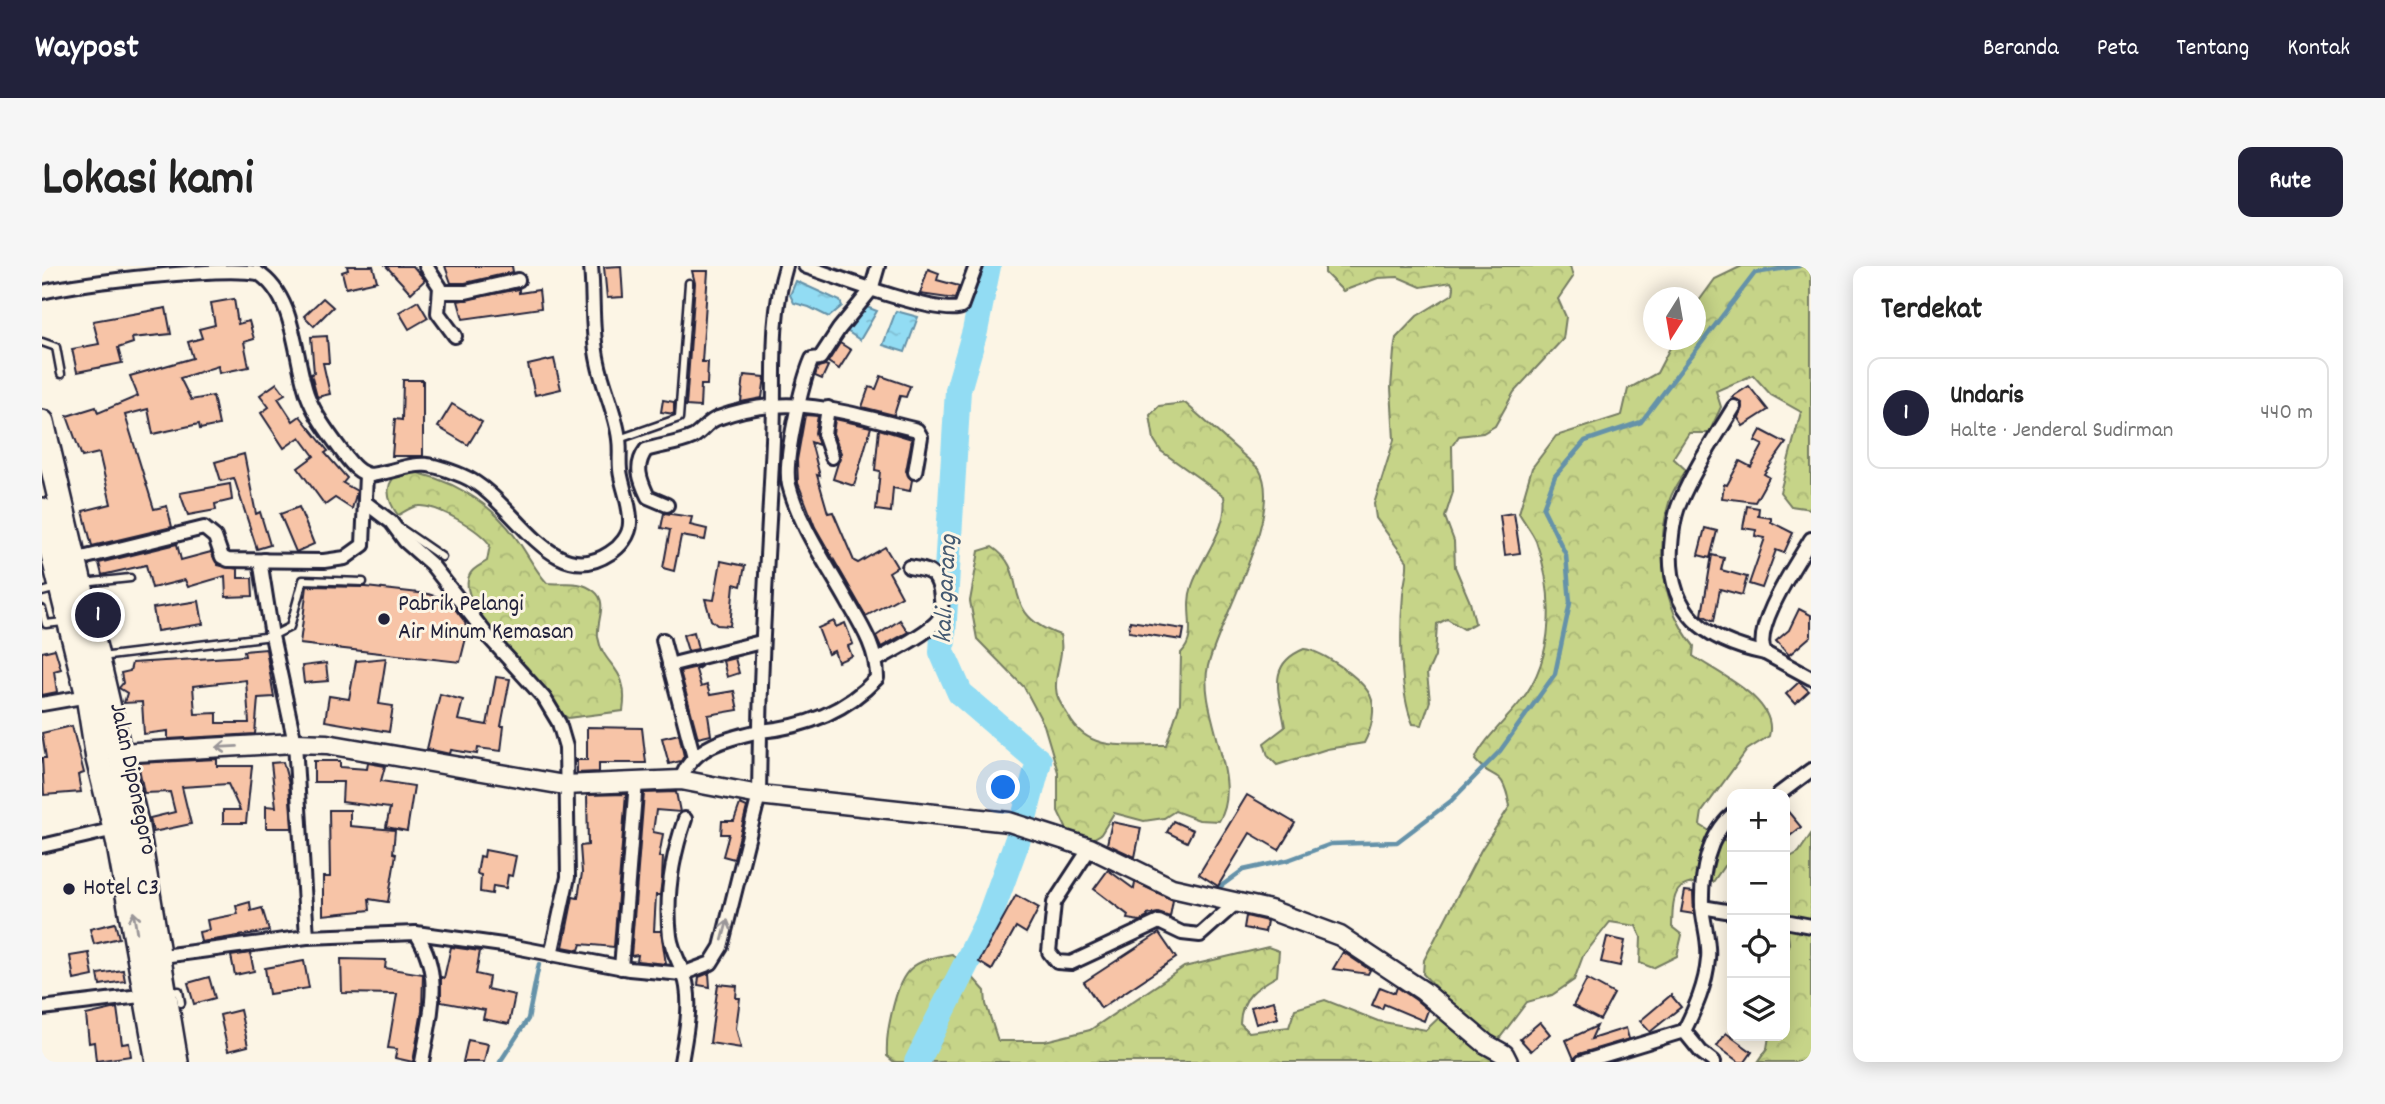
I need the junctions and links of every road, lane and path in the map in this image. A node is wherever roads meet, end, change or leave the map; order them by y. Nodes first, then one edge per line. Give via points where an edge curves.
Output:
1 (426, 266) edge
2 (591, 266) edge
3 (786, 266) edge
4 (805, 266) edge
5 (878, 266) edge
6 (976, 266) edge
7 (518, 280) dead end
8 (689, 283) dead end
9 (871, 290) junction
10 (42, 292) edge
11 (440, 292) junction
12 (455, 337) dead end
13 (42, 342) edge
14 (61, 374) dead end
15 (799, 403) junction
16 (775, 404) junction
17 (1734, 407) dead end
18 (828, 408) junction
19 (42, 422) edge
20 (619, 439) junction
21 (831, 457) dead end
22 (915, 472) dead end
23 (366, 475) junction
24 (366, 503) junction
25 (667, 505) dead end
26 (42, 510) edge
27 (391, 522) junction
28 (1811, 539) edge
29 (442, 557) dead end
30 (74, 560) junction
31 (264, 560) junction
32 (909, 567) dead end
33 (130, 578) dead end
34 (363, 582) dead end
35 (60, 588) edge
36 (42, 609) edge
37 (69, 621) junction
38 (271, 636) junction
39 (663, 640) dead end
40 (761, 642) junction
41 (1765, 653) junction
42 (99, 658) junction
43 (877, 660) junction
44 (669, 665) junction
45 (1811, 678) edge
46 (88, 696) junction
47 (42, 704) edge
48 (760, 732) junction
49 (295, 743) junction
50 (119, 753) junction
51 (694, 758) junction
52 (1811, 770) edge
53 (681, 780) junction
54 (636, 782) junction
55 (564, 785) junction
56 (1786, 789) edge
57 (760, 795) junction
58 (685, 819) dead end
59 (1727, 820) edge
60 (115, 829) junction
61 (42, 845) edge
62 (1088, 853) junction
63 (1237, 902) junction
64 (1702, 906) junction
65 (1727, 911) edge
66 (1790, 922) edge
67 (1811, 926) edge
68 (416, 933) junction
69 (307, 937) junction
70 (551, 955) junction
71 (150, 959) junction
72 (621, 968) junction
73 (682, 974) junction
74 (164, 998) junction
75 (42, 1008) edge
76 (1684, 1031) junction
77 (158, 1062) edge
78 (176, 1062) edge
79 (422, 1062) edge
80 (681, 1062) edge
81 (1507, 1062) edge
82 (1582, 1062) edge
83 (1714, 1062) edge

1 - 11 street
2 - 20 street via 597,360
3 - 16 street via 776,304
4 - 9 street
5 - 9 street
6 - 9 street via 964,302 955,310
7 - 11 street via 466,292
8 - 20 lane via 679,418
9 - 15 street via 821,358 812,359
10 - 23 street via 158,269 238,268 257,273 293,324 301,372 316,412 353,466
11 - 12 street via 438,313
13 - 14 lane via 56,347
15 - 16 street
15 - 18 street
15 - 43 street via 787,473 789,486 819,554
16 - 25 street via 717,418 692,437 646,450 638,467 641,482 648,497
16 - 40 street
17 - 41 street via 1680,500 1672,538 1671,577 1685,611 1708,632 1723,642
18 - 21 street via 824,434
18 - 22 street via 916,430 921,437
19 - 30 highway
20 - 23 street via 618,463 631,524 621,544 600,560 587,563 547,551 491,491 462,475 416,463
23 - 24 street
24 - 27 street
24 - 31 street via 363,545 353,554 324,561
26 - 35 highway, Jalan Diponegoro
27 - 29 lane
27 - 55 street via 544,698 566,747
28 - 41 street via 1768,618 1761,638
30 - 31 street via 204,528 215,537 225,559
30 - 35 highway
31 - 38 street via 261,566
32 - 43 street via 935,575 940,615 932,626
33 - 35 lane
34 - 38 lane via 303,580 290,627
35 - 37 highway, Jalan Diponegoro
35 - 42 highway, Jalan Diponegoro
36 - 37 lane via 46,624
37 - 46 highway, Jalan Diponegoro
38 - 42 lane
38 - 49 street
39 - 44 street
40 - 44 street
40 - 48 street
41 - 45 street
42 - 50 highway, Jalan Diponegoro
43 - 48 street via 877,678 855,699 807,723
44 - 51 street
46 - 47 street
46 - 60 highway, Jalan Diponegoro
48 - 51 street via 732,738
48 - 57 street
49 -> 50 street
49 - 55 street via 389,753
49 - 69 street
50 - 71 highway, Jalan Diponegoro via 137,827
51 - 53 street
52 - 56 street
53 - 54 street
53 - 57 street
54 - 55 street
54 - 72 street
55 - 70 street via 568,877
57 - 62 street via 1009,822
73 -> 57 street via 718,956
58 - 73 street via 672,857 669,912 672,947
59 - 64 street via 1709,850
60 - 61 street
71 -> 60 highway, Jalan Diponegoro
62 - 63 street via 1172,888
62 - 63 street via 1051,911 1049,952 1057,962 1071,963 1159,922 1182,933 1200,935
63 - 81 street via 1294,917 1368,952 1504,1054
64 - 65 street
64 - 76 street via 1708,961 1700,996
66 - 67 street
68 - 69 street
68 - 70 street
68 - 79 street via 432,962 434,979
69 - 71 street
70 - 72 street
71 - 74 highway, Jalan Diponegoro
72 - 73 street
73 - 80 street via 687,985 687,1014
74 - 75 street
74 - 77 highway, Jalan Diponegoro
74 - 78 highway, Jalan Diponegoro
76 - 82 street
76 - 83 street

